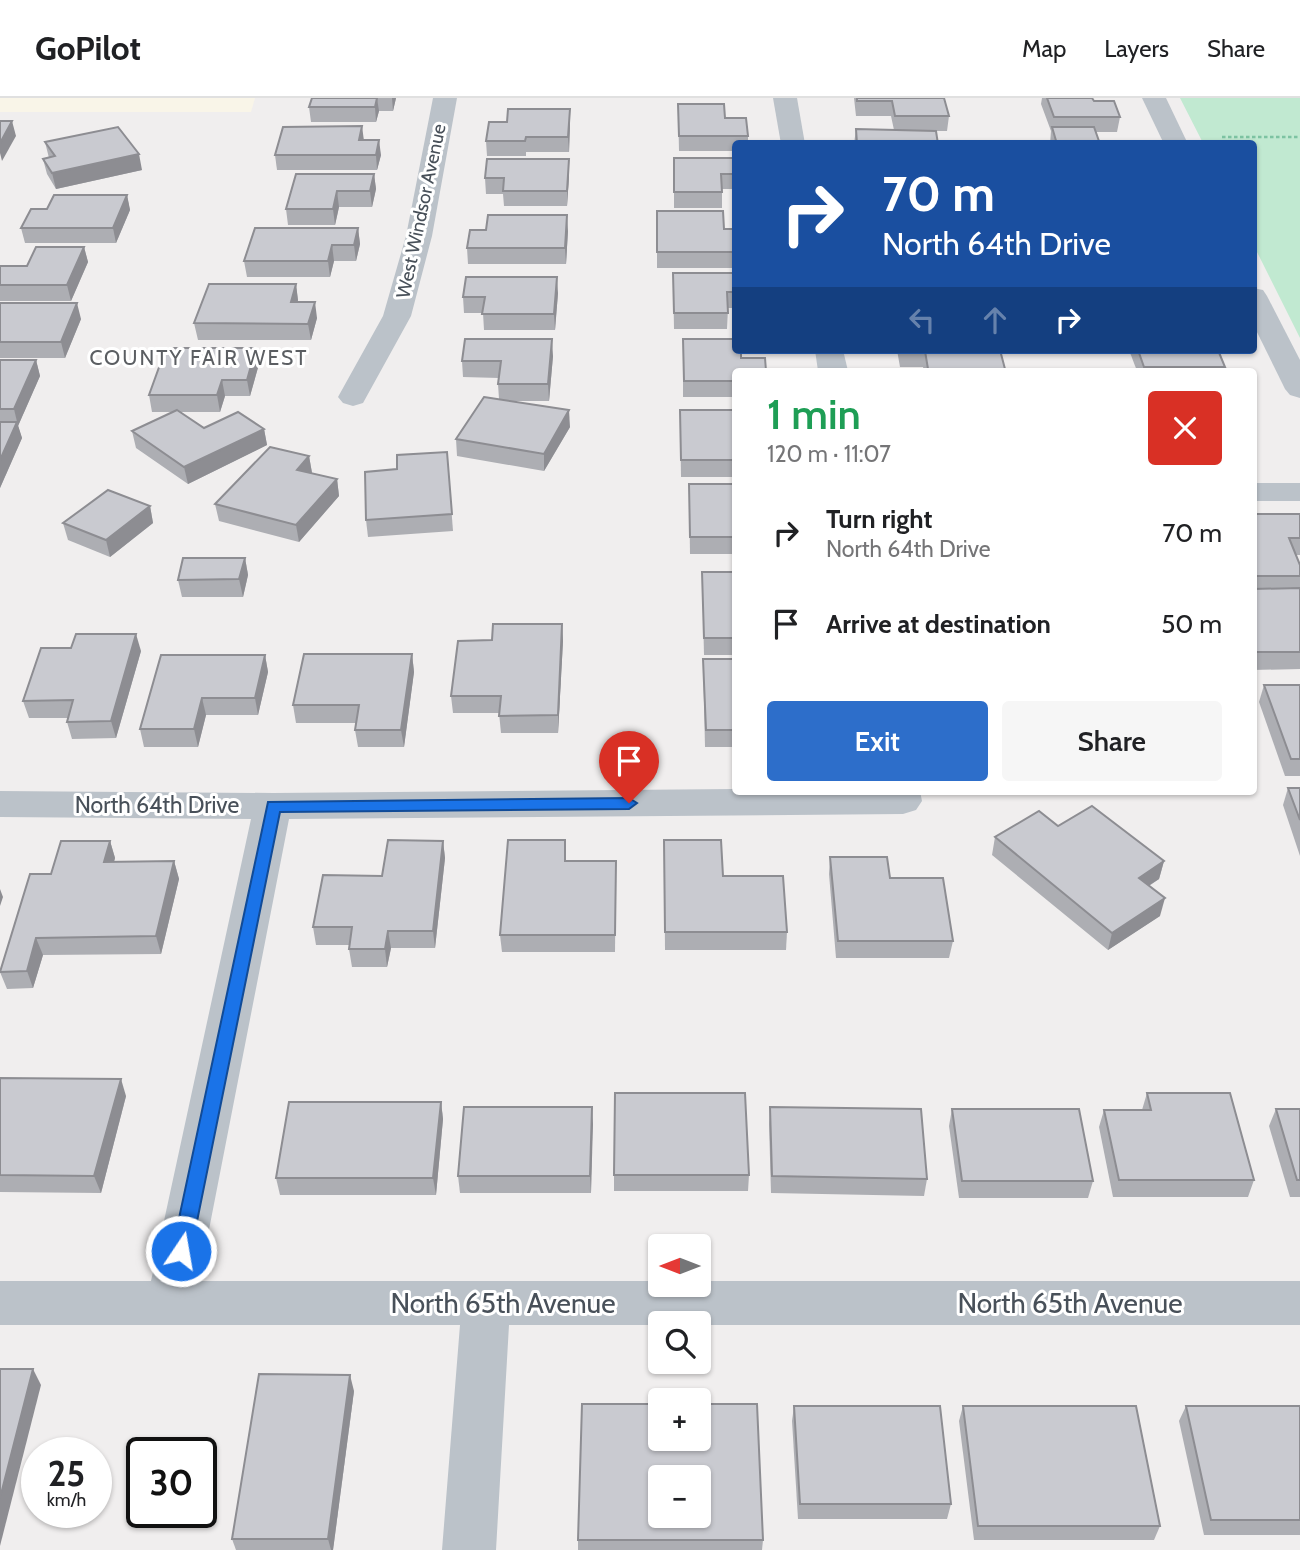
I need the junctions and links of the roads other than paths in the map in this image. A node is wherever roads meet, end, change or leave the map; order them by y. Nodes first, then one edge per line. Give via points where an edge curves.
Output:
1 (445, 98) edge
2 (785, 98) edge
3 (1154, 98) edge
4 (792, 140) edge
5 (1174, 140) edge
6 (1257, 304) edge
7 (1300, 389) edge
8 (353, 397) dead end
9 (1257, 492) edge
10 (1300, 492) edge
11 (902, 796) edge
12 (0, 804) edge
13 (273, 806) junction
14 (0, 1303) edge
15 (171, 1303) junction
16 (486, 1303) junction
17 (1300, 1303) edge
18 (469, 1550) edge

1 - 8 street, West Windsor Avenue via 419,236 397,316
2 - 4 street
3 - 5 street
6 - 7 street
9 - 10 street
11 - 13 street, North 64th Drive
12 - 13 street, North 64th Drive
13 - 15 street
14 - 15 street, North 65th Avenue
15 - 16 street, North 65th Avenue
16 - 17 street, North 65th Avenue
16 - 18 street

